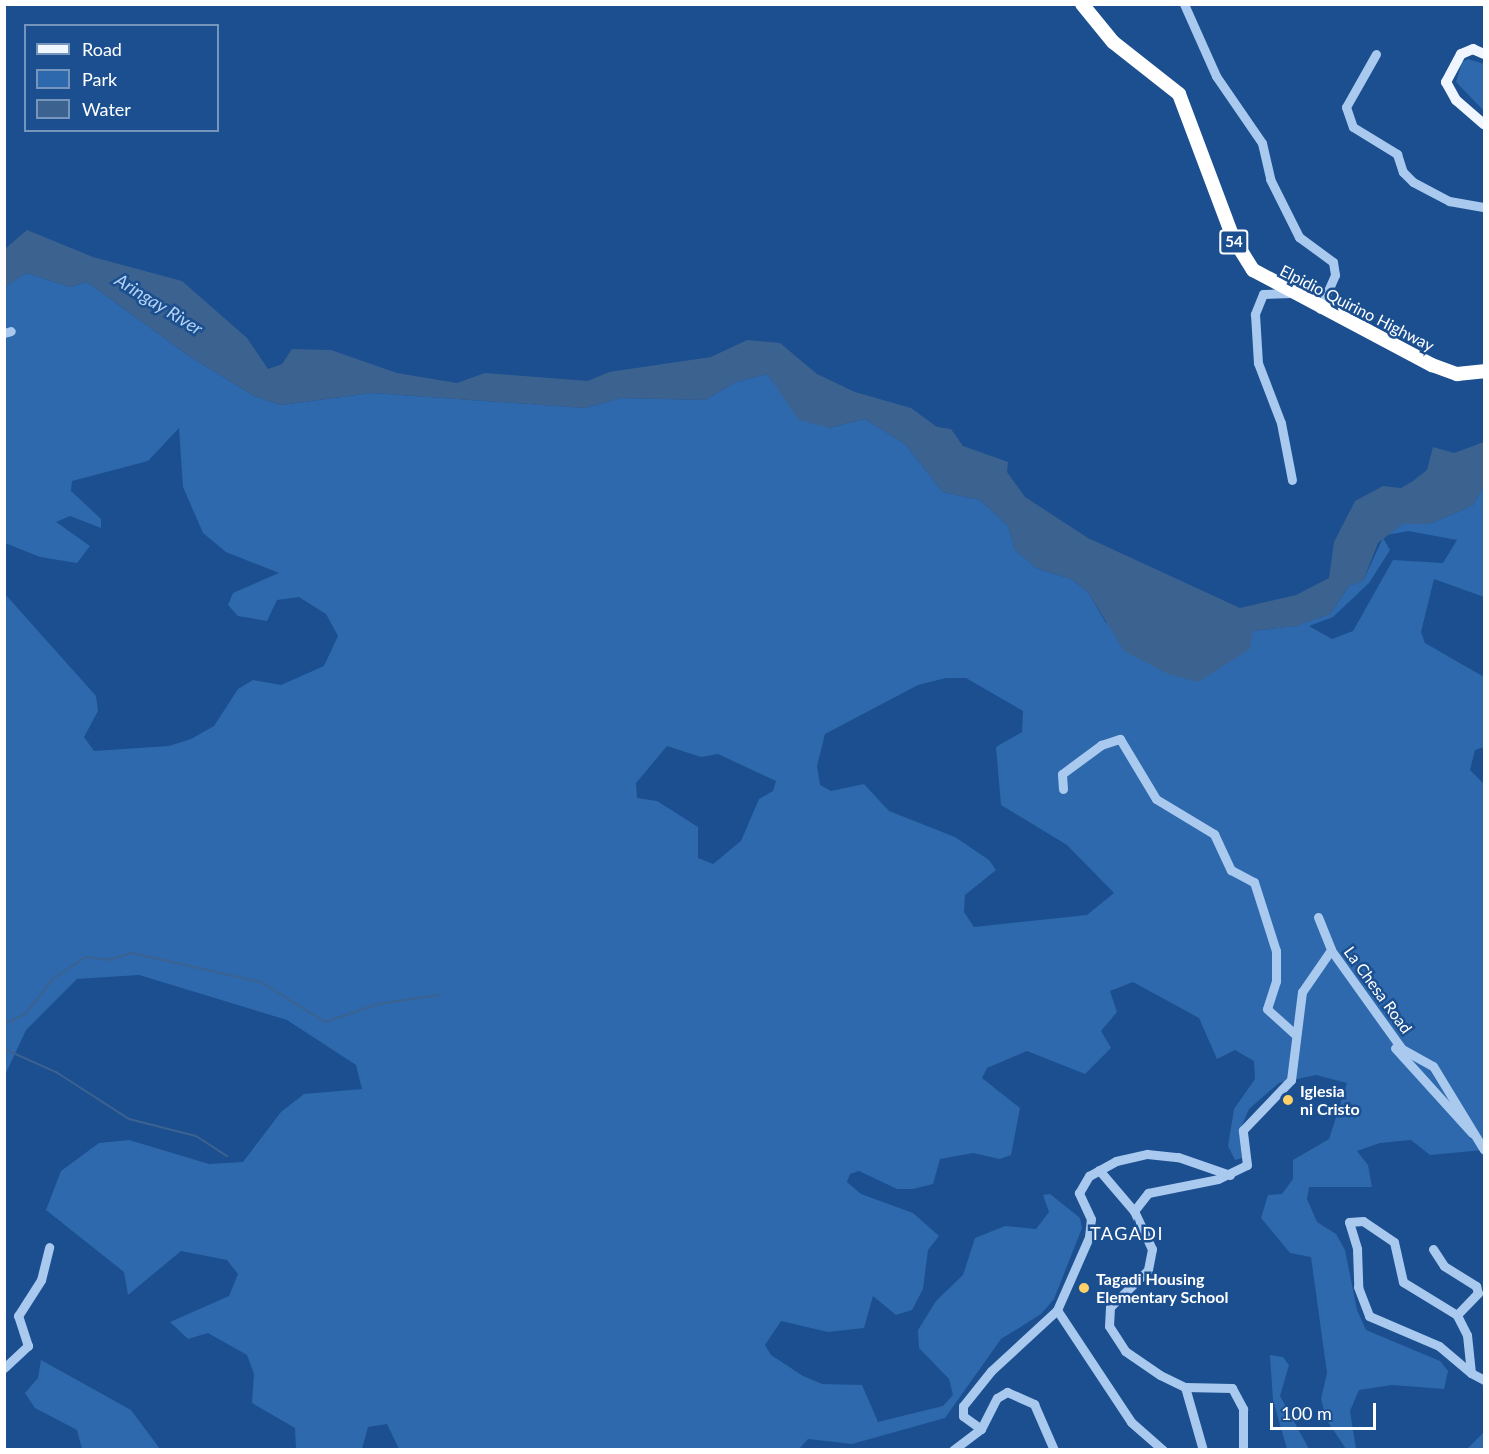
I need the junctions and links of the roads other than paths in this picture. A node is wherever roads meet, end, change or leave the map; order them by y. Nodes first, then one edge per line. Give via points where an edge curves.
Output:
1 (1082, 4) edge
2 (1184, 4) edge
3 (1376, 54) dead end
4 (1485, 54) edge
5 (1485, 124) edge
6 (1485, 207) edge
7 (1290, 293) junction
8 (1320, 310) junction
9 (1485, 371) edge
10 (1292, 480) dead end
11 (1063, 789) dead end
12 (1317, 917) dead end
13 (1331, 950) junction
14 (1389, 1031) junction
15 (1296, 1035) junction
16 (1477, 1138) junction
17 (1485, 1150) edge
18 (1099, 1170) junction
19 (1230, 1175) junction
20 (1134, 1211) junction
21 (49, 1247) dead end
22 (1433, 1249) dead end
23 (1057, 1310) junction
24 (1457, 1316) junction
25 (4, 1368) edge
26 (1472, 1373) junction
27 (1485, 1380) edge
28 (1185, 1387) junction
29 (981, 1429) junction
30 (953, 1449) edge
31 (1054, 1449) edge
32 (1163, 1449) edge
33 (1203, 1449) edge
34 (1243, 1449) edge

1 - 7 highway, Elpidio Quirino Highway / 54 via 1113,42 1179,94 1239,251 1261,276
2 - 8 street via 1199,27 1216,76 1262,143 1270,179 1299,237 1334,262 1335,275
3 - 6 street via 1346,107 1353,126 1397,154 1403,172 1413,182 1449,201
4 - 5 main road via 1473,49 1461,54 1446,82 1456,100
7 - 8 highway, Elpidio Quirino Highway / 54
7 - 10 street via 1263,294 1255,314 1258,363 1281,423
8 - 9 highway, Elpidio Quirino Highway / 54 via 1450,372
11 - 15 street via 1062,774 1094,749 1120,739 1156,799 1214,834 1231,870 1254,882 1276,951 1276,981 1267,1009
12 - 13 street
13 - 14 street, La Chesa Road
13 - 15 street, La Chesa Road via 1305,982
14 - 16 street via 1404,1062
14 - 16 street, La Chesa Road via 1406,1053 1433,1066
15 - 19 street, La Chesa Road via 1286,1089 1243,1130 1247,1165
16 - 17 street, La Chesa Road
18 - 19 street via 1147,1154 1178,1157
18 - 20 street
18 - 23 street via 1080,1188 1079,1200 1091,1226
19 - 20 street via 1148,1192
20 - 28 street via 1149,1237 1151,1263 1110,1307 1109,1326 1136,1362
21 - 25 street via 41,1280 18,1316 28,1346
22 - 24 street via 1444,1266 1476,1286 1478,1293
23 - 29 street via 965,1402 963,1416
23 - 32 street via 1131,1422
24 - 26 street via 1467,1335
24 - 26 street via 1403,1282 1394,1242 1363,1221 1349,1222 1358,1249 1359,1294 1369,1316 1438,1346
26 - 27 street
28 - 33 street
28 - 34 street via 1232,1388 1243,1409
29 - 30 street
29 - 31 street via 997,1398 1015,1392 1039,1411

